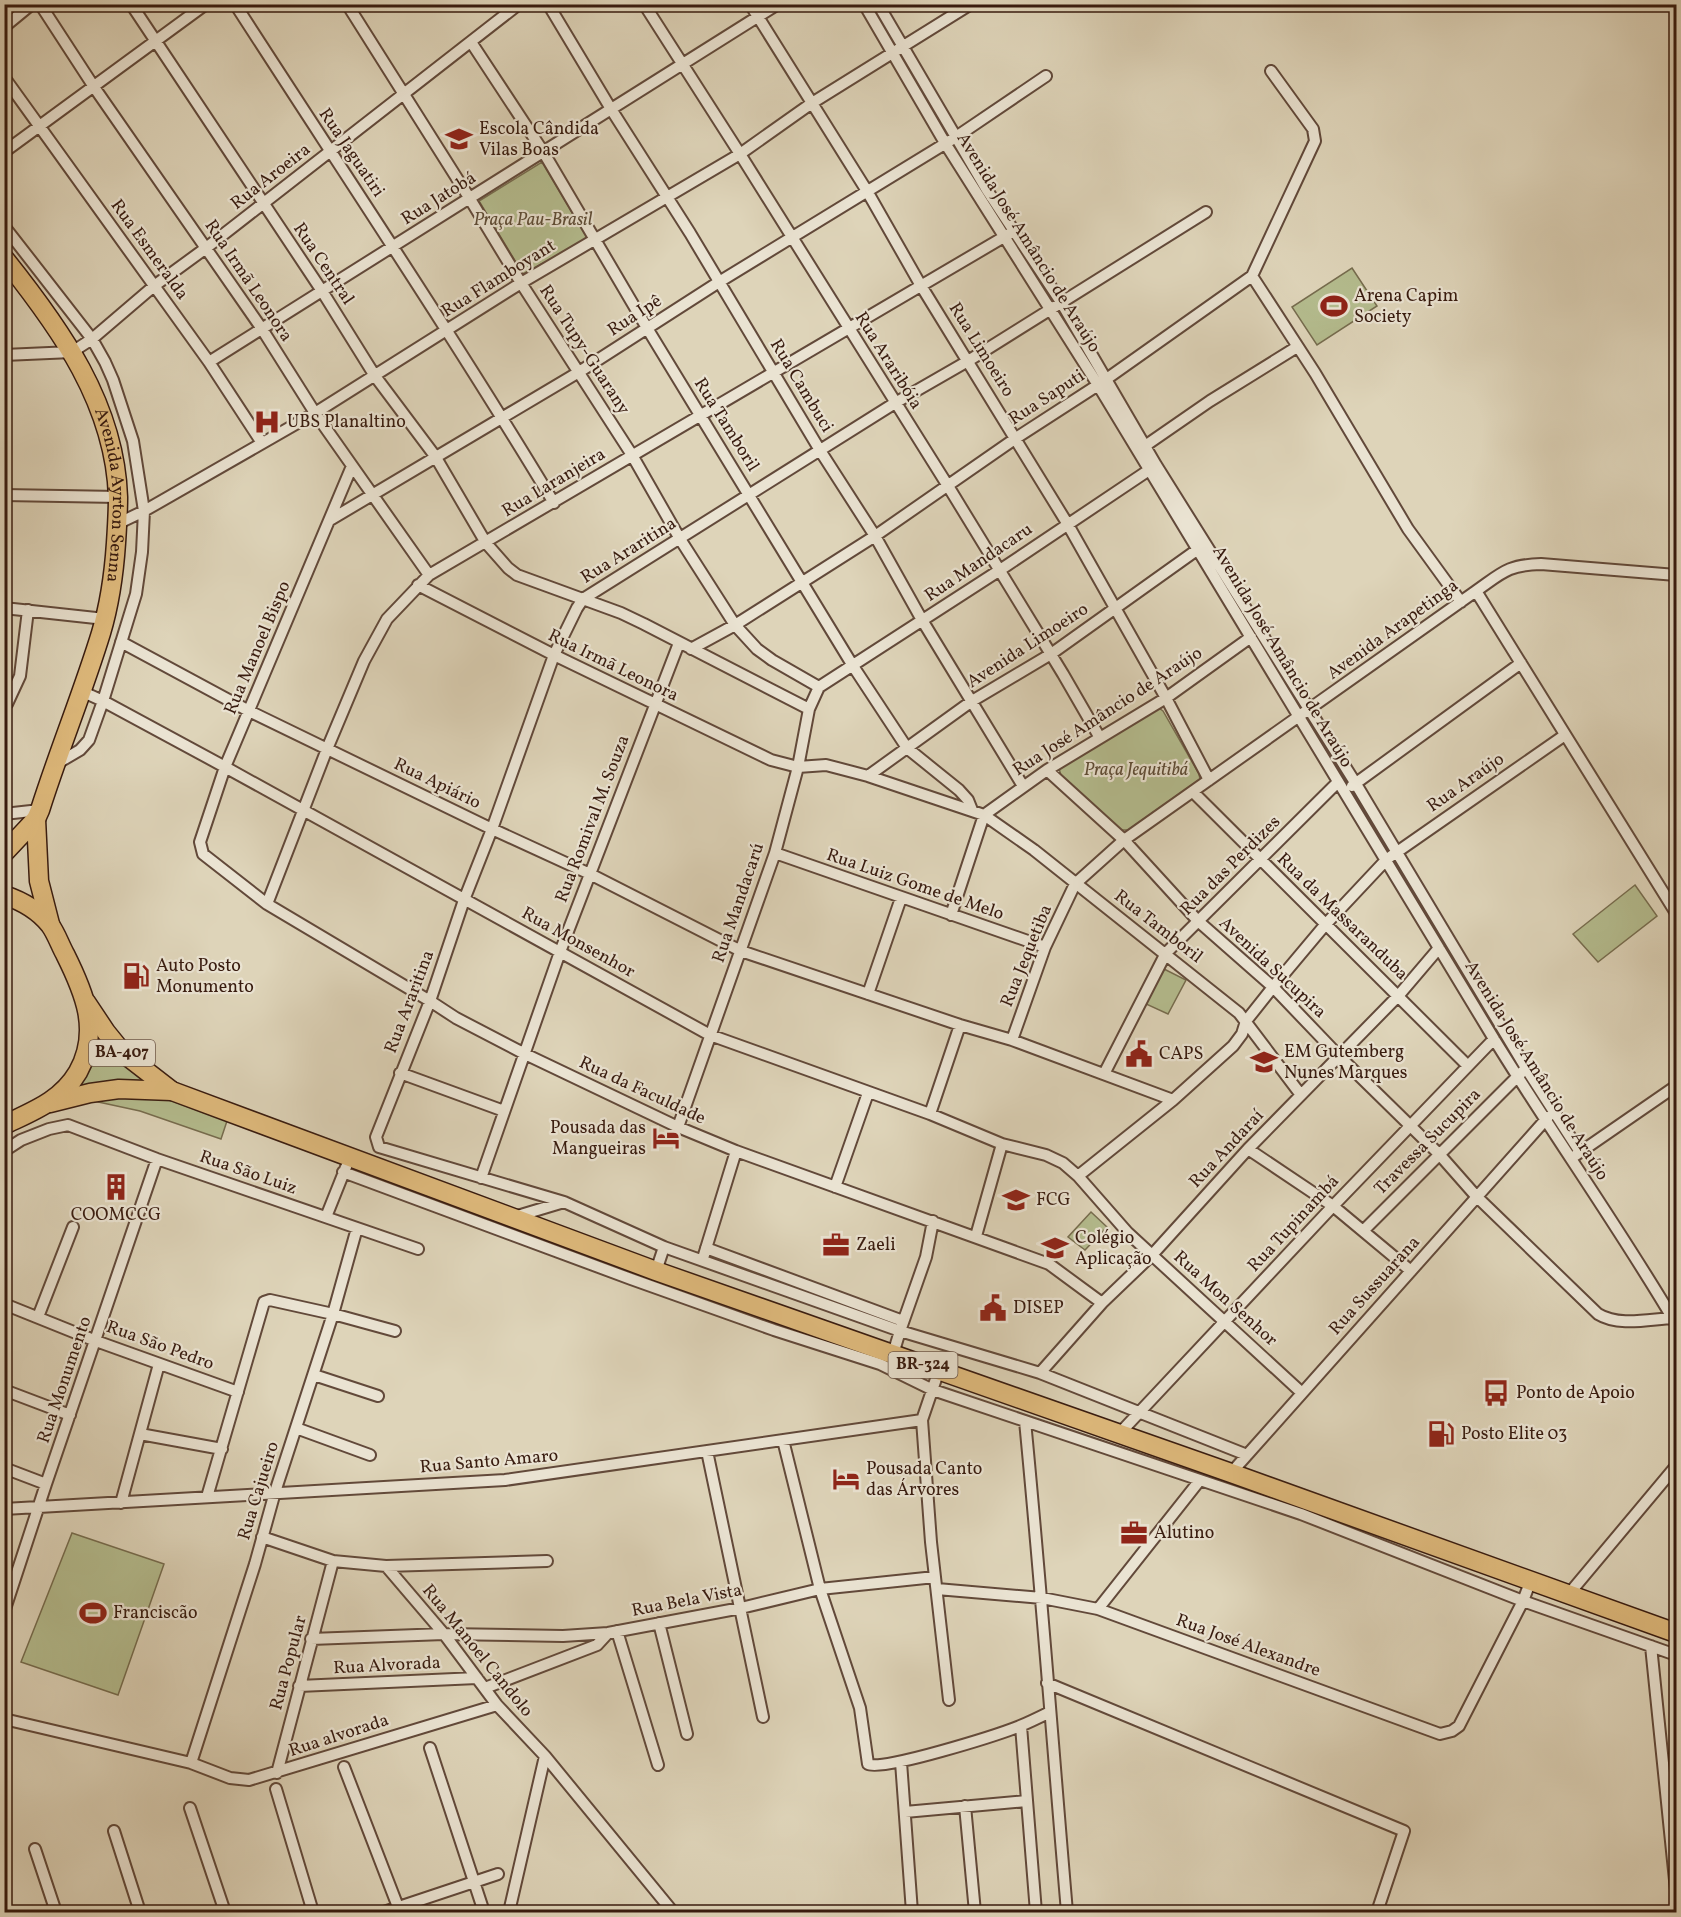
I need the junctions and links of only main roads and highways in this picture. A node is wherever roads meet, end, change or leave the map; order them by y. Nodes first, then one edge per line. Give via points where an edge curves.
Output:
1 (4, 258) edge
2 (38, 814) junction
3 (4, 854) edge
4 (4, 895) edge
5 (51, 926) junction
6 (86, 1002) junction
7 (172, 1091) junction
8 (50, 1103) junction
9 (4, 1125) edge
10 (1677, 1633) edge

1 - 2 highway, Avenida Ayrton Senna via 48,314 89,382 104,418 118,497 114,572 105,619
2 - 3 highway, Avenida Ayrton Senna
2 - 5 highway, Avenida Ayrton Senna via 39,881
4 - 5 highway, Avenida Ayrton Senna via 33,909
5 - 6 highway, Avenida Ayrton Senna
6 - 7 highway, BA-407 via 123,1053
6 - 8 highway, Avenida Ayrton Senna via 86,1053 71,1082
7 - 8 highway, BA-407 via 131,1088
7 - 10 highway, BR-324 via 346,1165 513,1217
8 - 9 highway, Avenida Ayrton Senna

